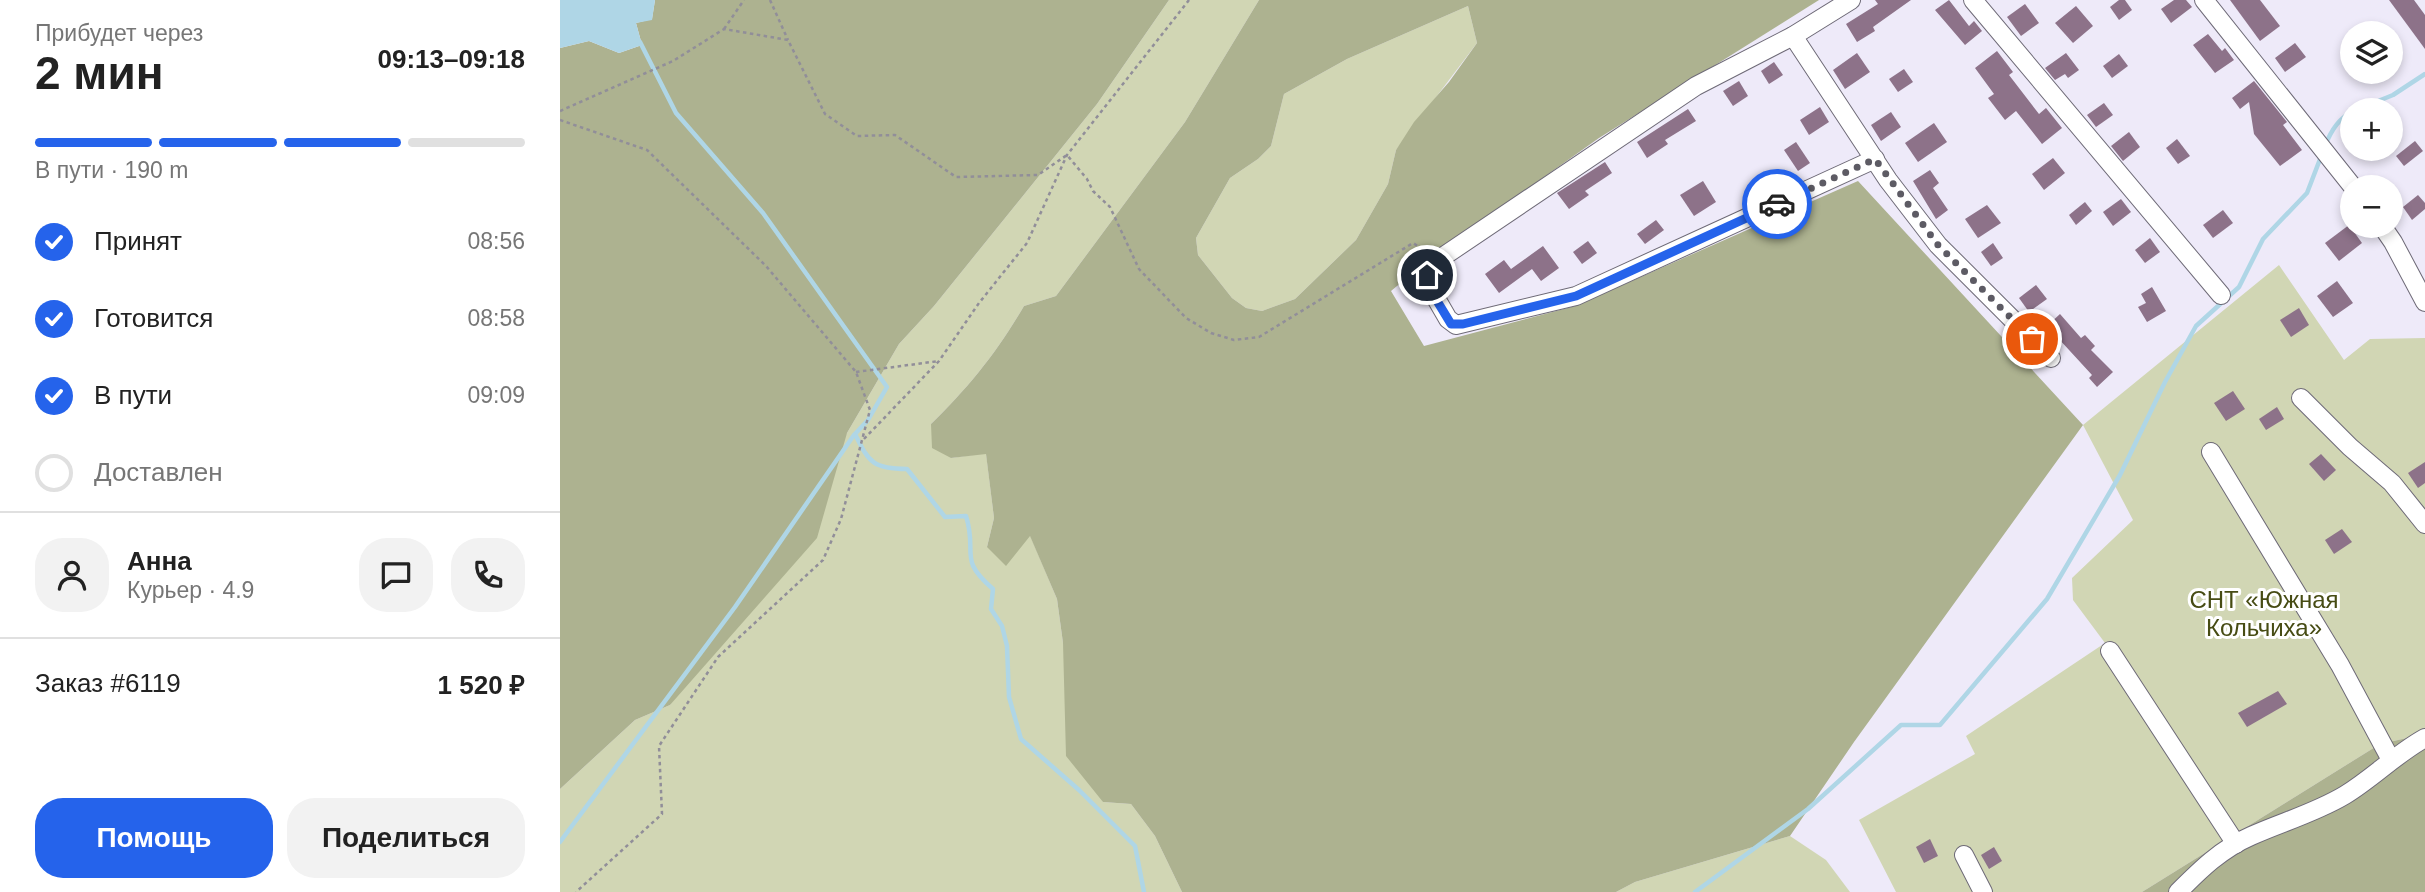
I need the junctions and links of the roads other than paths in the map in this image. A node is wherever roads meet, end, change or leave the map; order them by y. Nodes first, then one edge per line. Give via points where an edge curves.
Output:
1 (1851, 0) edge
2 (1973, 0) edge
3 (2204, 0) edge
4 (1793, 36) junction
5 (1875, 159) junction
6 (2343, 175) edge
7 (2390, 238) edge
8 (2221, 295) dead end
9 (2425, 302) edge
10 (2051, 358) dead end
11 (2301, 398) dead end
12 (2211, 452) dead end
13 (2425, 524) edge
14 (2110, 650) dead end
15 (2425, 738) edge
16 (2391, 760) junction
17 (2236, 844) junction
18 (1964, 855) dead end
19 (1983, 892) edge
20 (2178, 892) edge

1 - 4 lane
2 - 8 lane
3 - 6 lane
4 - 5 lane
4 - 5 lane via 1696,86 1437,260 1427,275 1428,286 1451,324 1576,296
5 - 10 lane via 1938,245
7 - 9 lane
11 - 13 lane via 2392,483
12 - 16 lane via 2340,665
14 - 17 lane
15 - 16 lane
16 - 17 lane via 2346,795
17 - 20 lane via 2211,859
18 - 19 lane

